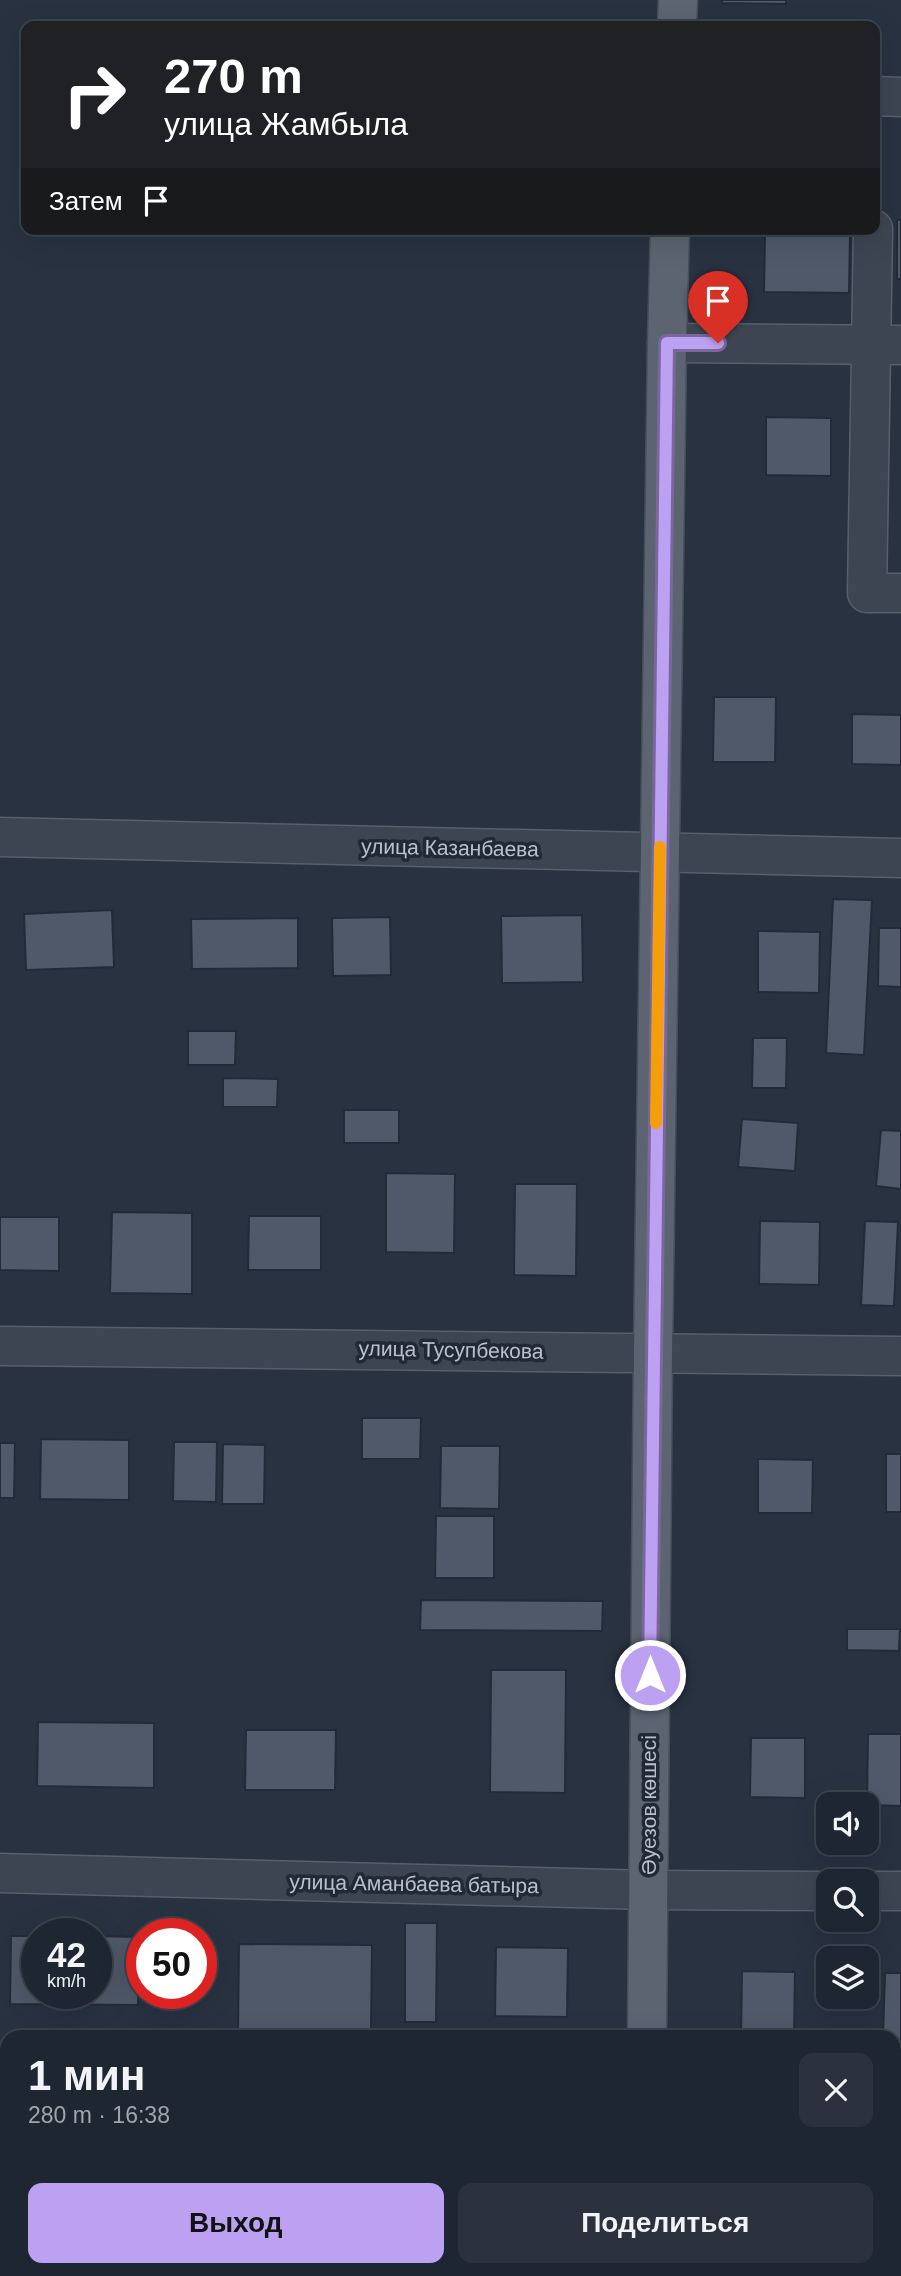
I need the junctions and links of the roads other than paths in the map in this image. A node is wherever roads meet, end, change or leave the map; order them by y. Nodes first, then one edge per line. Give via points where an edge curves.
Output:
1 (678, 0) edge
2 (677, 21) edge
3 (880, 96) edge
4 (901, 97) edge
5 (670, 235) edge
6 (874, 235) edge
7 (667, 343) junction
8 (886, 345) edge
9 (901, 593) edge
10 (0, 837) edge
11 (660, 853) junction
12 (901, 859) edge
13 (0, 1346) edge
14 (653, 1352) junction
15 (901, 1356) edge
16 (0, 1873) edge
17 (648, 1890) junction
18 (816, 1891) edge
19 (879, 1891) edge
20 (901, 1891) edge
21 (647, 2030) edge

1 - 2 main road
3 - 4 street
5 - 7 main road, Әуезов көшесі
6 - 8 street
7 - 8 street
7 - 11 main road, Әуезов көшесі
8 - 9 street via 867,593
10 - 11 street, улица Казанбаева
11 - 12 street, улица Казанбаева
11 - 14 main road, Әуезов көшесі
13 - 14 street, улица Тусупбекова
14 - 15 street, улица Тусупбекова
14 - 17 main road, Әуезов көшесі
16 - 17 street, улица Аманбаева батыра
17 - 18 street, улица Аманбаева батыра
17 - 21 main road, Әуезов көшесі
19 - 20 street

